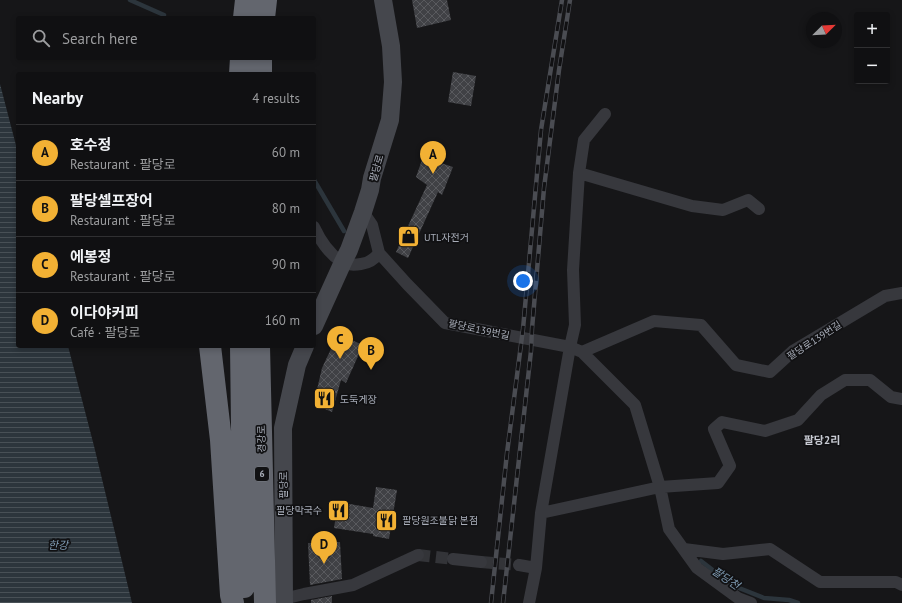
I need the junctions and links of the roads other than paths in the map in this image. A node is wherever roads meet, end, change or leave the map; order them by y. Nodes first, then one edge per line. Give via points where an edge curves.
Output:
1 (246, 0) edge
2 (266, 0) edge
3 (383, 0) edge
4 (244, 16) edge
5 (264, 16) edge
6 (241, 60) edge
7 (261, 60) edge
8 (240, 72) edge
9 (261, 72) edge
10 (605, 114) dead end
11 (579, 173) junction
12 (759, 209) dead end
13 (361, 218) junction
14 (316, 231) edge
15 (379, 253) junction
16 (346, 256) junction
17 (902, 293) edge
18 (316, 322) edge
19 (570, 347) junction
20 (210, 348) edge
21 (240, 348) edge
22 (259, 348) edge
23 (304, 348) edge
24 (582, 352) junction
25 (902, 399) edge
26 (660, 487) junction
27 (541, 513) junction
28 (684, 549) junction
29 (418, 554) tunnel mouth
30 (452, 558) tunnel mouth
31 (481, 562) tunnel mouth
32 (519, 565) tunnel mouth
33 (536, 568) junction
34 (902, 585) edge
35 (277, 602) edge
36 (233, 603) edge
37 (245, 603) edge
38 (529, 603) edge
39 (751, 603) edge

1 - 4 highway
2 - 5 highway
3 - 13 street, 팔당로 via 391,46 393,82 390,120
6 - 8 highway
7 - 9 highway
10 - 11 street via 584,140
11 - 12 street via 692,206 723,210 748,200
11 - 19 street via 573,270 575,325
13 - 15 street via 372,225
13 - 16 street, 팔당로
14 - 16 street via 330,252
15 - 16 street via 369,262 360,264 351,264
15 - 19 street, 팔당로139번길 via 445,323
16 - 18 street, 팔당로
17 - 24 street, 팔당로139번길 via 885,296 794,351 770,372 736,365 702,325 654,321
19 - 24 street, 팔당로139번길
19 - 27 street
20 - 36 highway via 221,440
21 - 37 highway, 경강로 / 6
22 - 35 highway, 경강로 / 6
23 - 35 street, 팔당로 via 297,365 283,428
24 - 26 street, 팔당로139번길 via 635,405
25 - 26 street via 891,397 870,380 844,380 821,395 798,420 765,431 722,422 714,428 730,466 718,483
26 - 27 street
26 - 28 street, 팔당로139번길 via 669,529
27 - 33 street
28 - 34 street via 723,554 770,548 820,582 896,582
28 - 39 street, 팔당로139번길 via 697,568 738,598
29 - 35 street via 353,585
30 - 31 street
32 - 33 street
33 - 38 street

